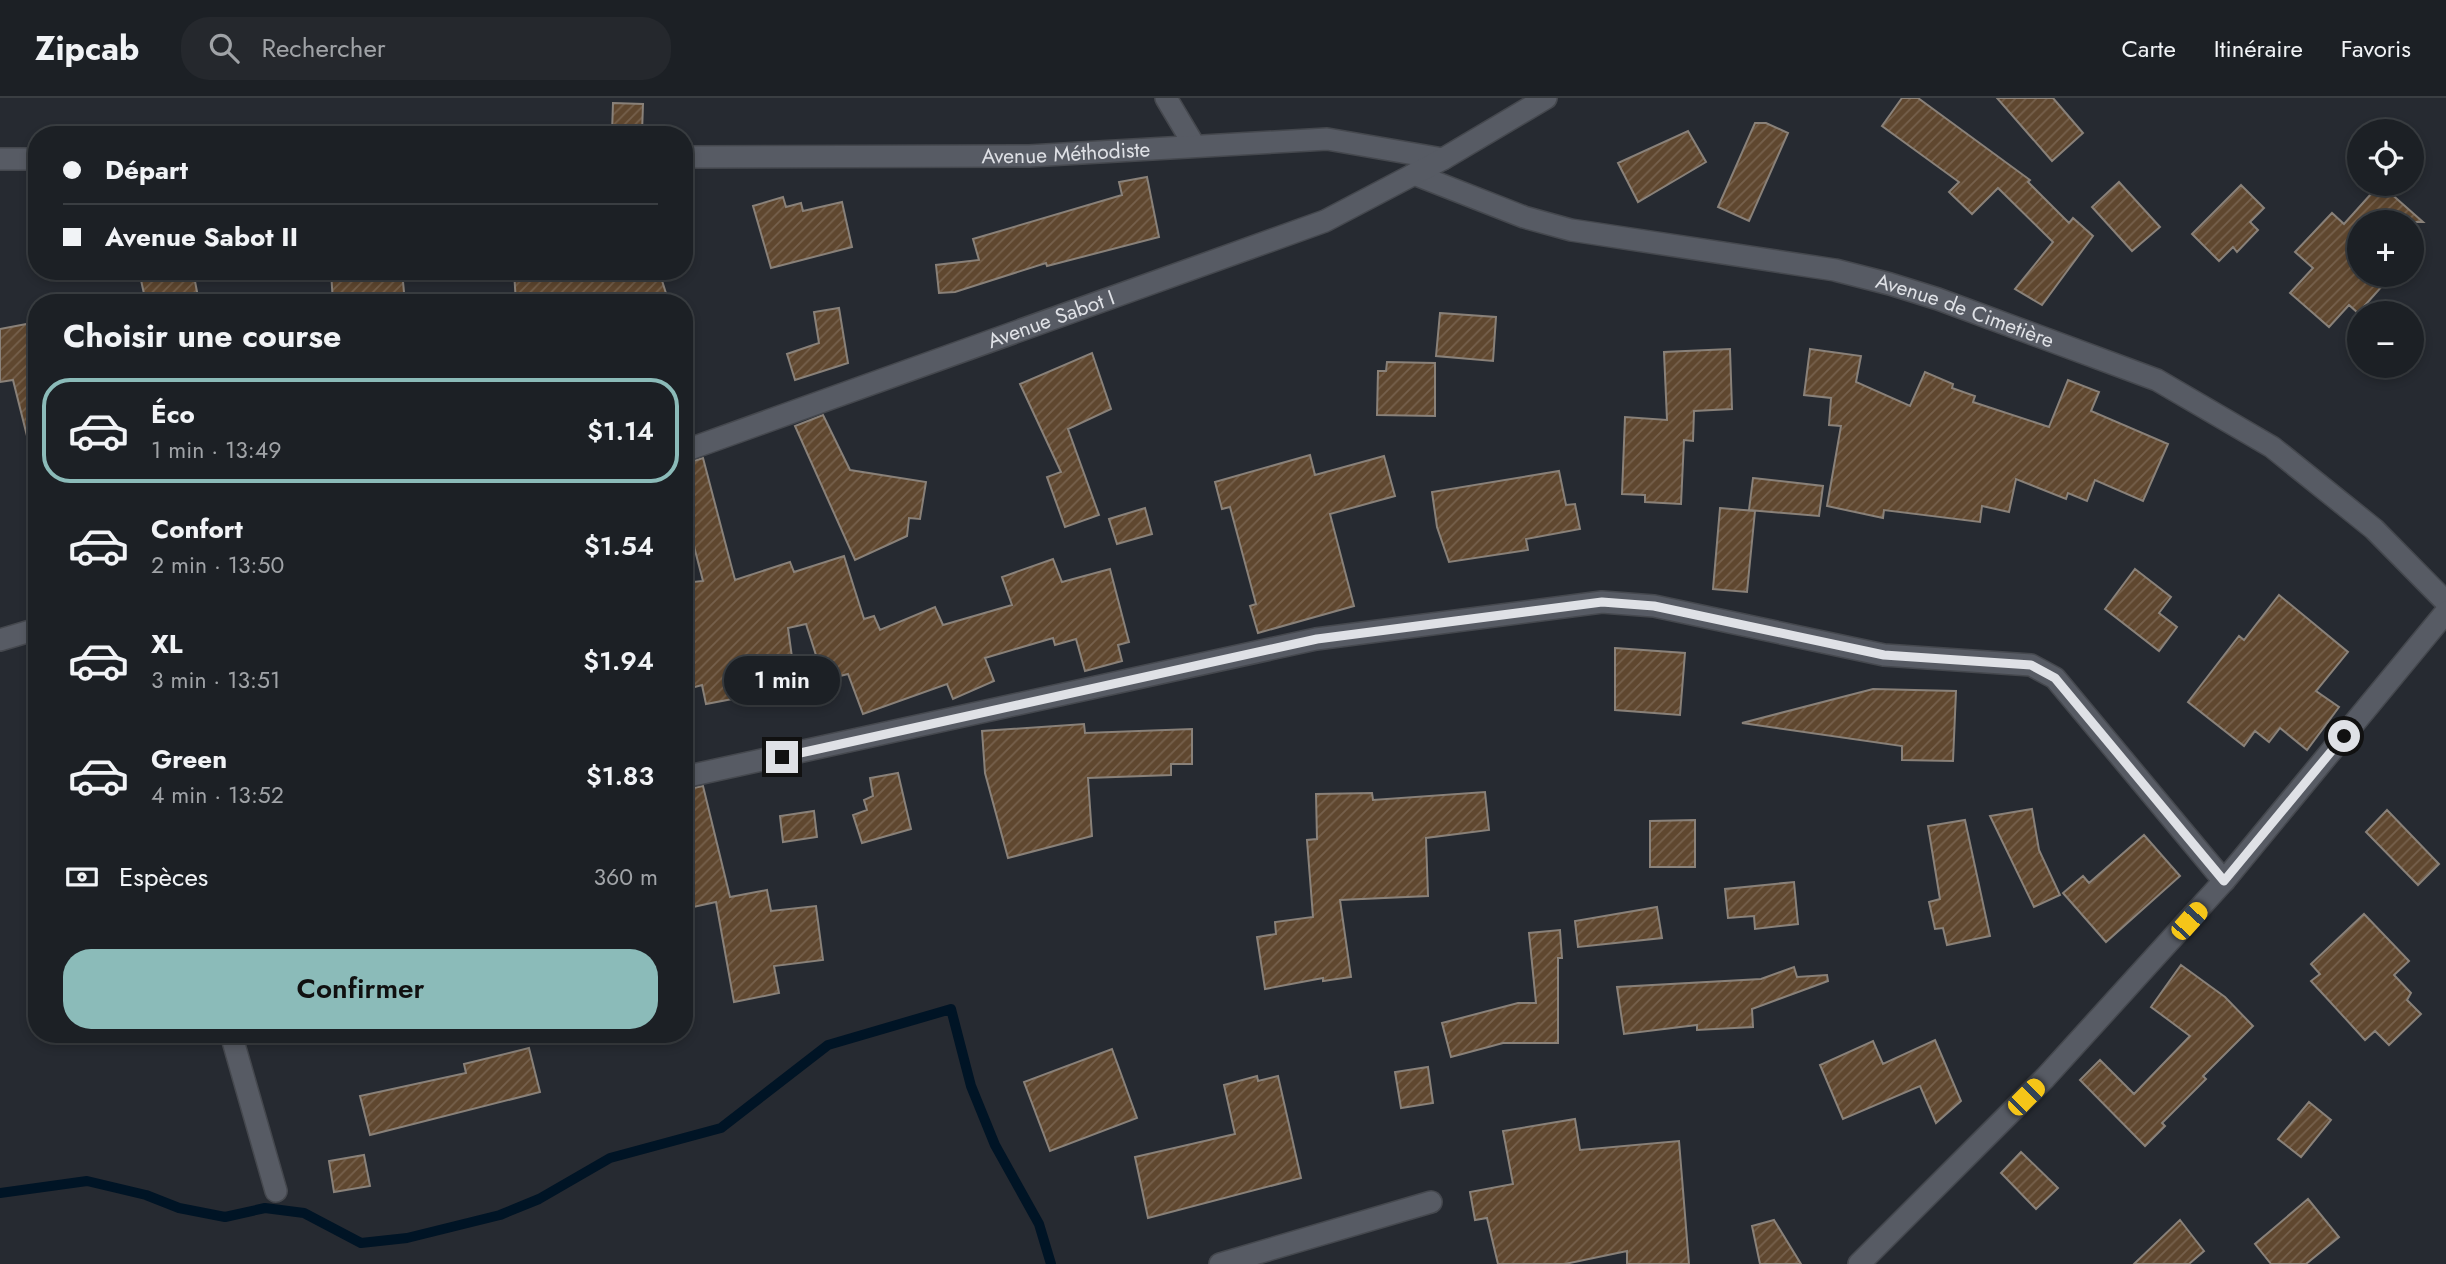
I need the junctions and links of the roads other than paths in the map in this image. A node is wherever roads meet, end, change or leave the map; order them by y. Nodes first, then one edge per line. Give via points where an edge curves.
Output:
1 (1166, 98) edge
2 (1546, 98) edge
3 (1194, 145) junction
4 (693, 157) edge
5 (0, 159) edge
6 (28, 159) edge
7 (1443, 159) junction
8 (1414, 174) junction
9 (693, 448) edge
10 (2446, 603) edge
11 (2446, 612) edge
12 (28, 632) edge
13 (0, 640) edge
14 (693, 775) edge
15 (2224, 881) junction
16 (234, 1043) edge
17 (276, 1191) dead end
18 (1431, 1202) dead end
19 (1220, 1264) edge
20 (1859, 1264) edge

1 - 3 street
2 - 7 street, Avenue Sabot I
3 - 4 street, Avenue Méthodiste via 1028,156
3 - 7 street, Avenue Méthodiste via 1327,139
5 - 6 street
7 - 8 street, Avenue Sabot I
8 - 9 street, Avenue Sabot I via 1325,221
8 - 10 street, Avenue de Cimetière via 1524,217 1572,230 1835,270 1889,284 2157,380 2272,447 2374,529
11 - 15 street
12 - 13 street
14 - 15 street via 1317,639 1602,602 1654,606 1884,655 2043,669
15 - 20 street via 2045,1078
16 - 17 street
18 - 19 street

